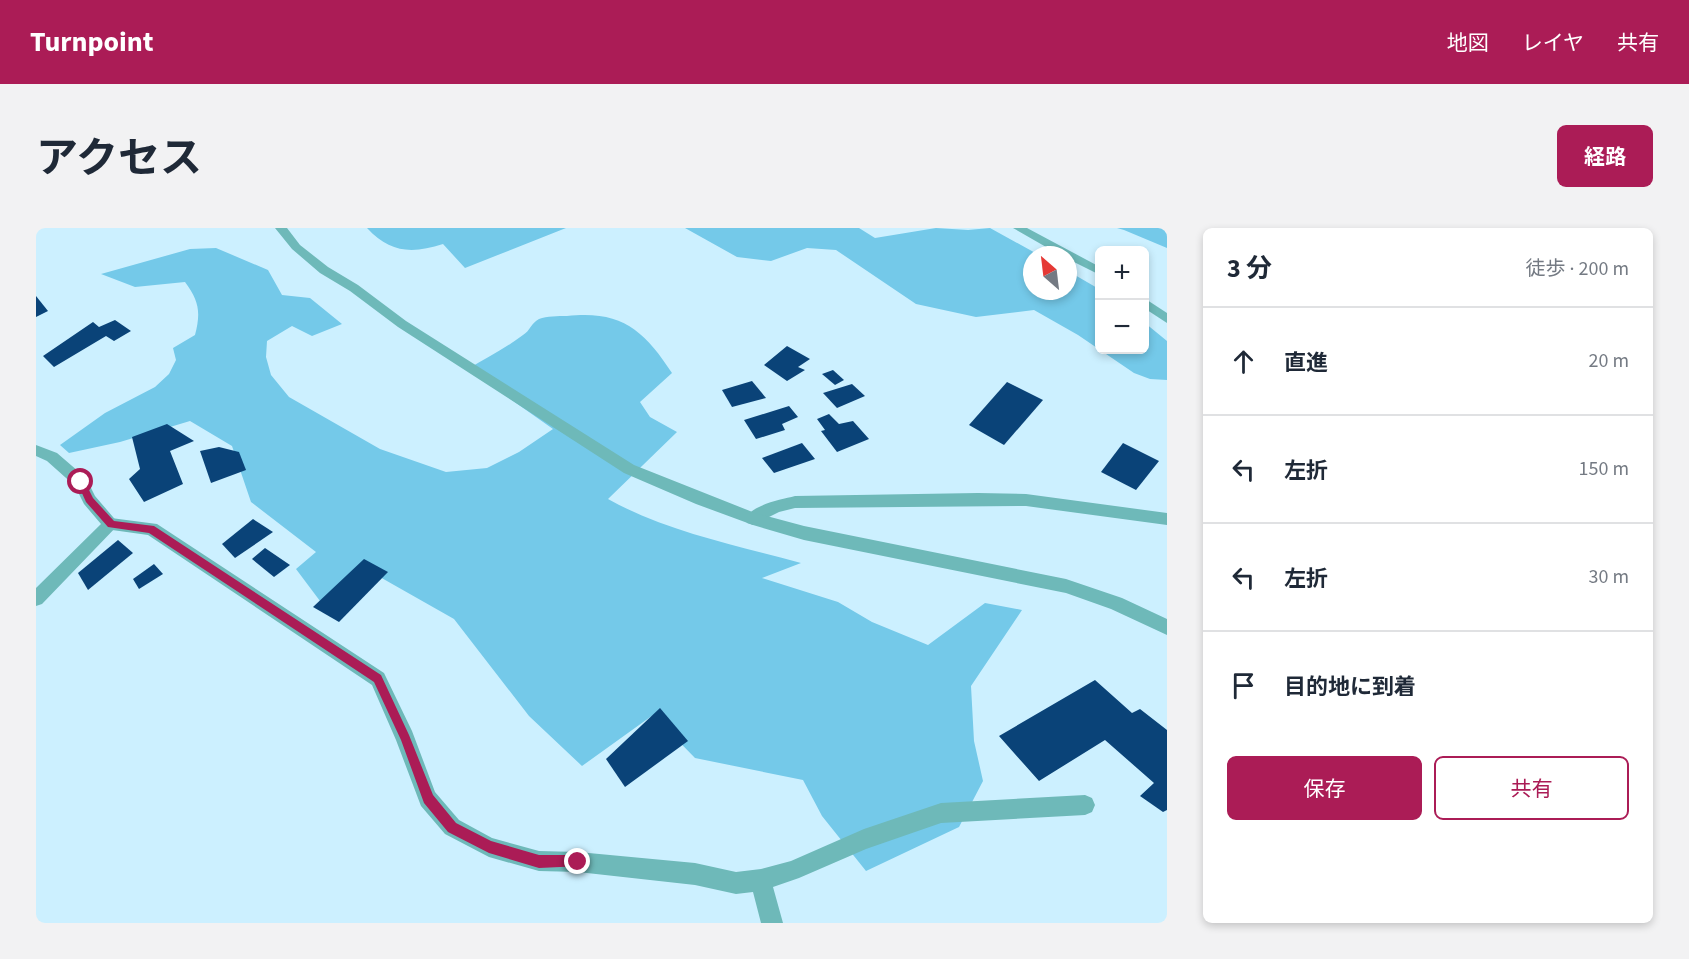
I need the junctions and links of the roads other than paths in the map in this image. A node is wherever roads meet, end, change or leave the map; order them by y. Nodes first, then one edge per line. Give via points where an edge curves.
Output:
1 (281, 228) edge
2 (1019, 228) edge
3 (1095, 269) edge
4 (1149, 306) edge
5 (1167, 319) edge
6 (36, 450) edge
7 (753, 519) junction
8 (1167, 519) edge
9 (111, 524) junction
10 (36, 599) edge
11 (1167, 627) edge
12 (1085, 805) dead end
13 (761, 880) junction
14 (772, 923) edge

1 - 7 street via 296,247 324,270 606,456
2 - 3 street
4 - 5 street
6 - 9 street via 52,457 81,482 89,500
7 - 8 street via 795,502 978,499 1026,500
7 - 11 street via 804,533 1066,586 1116,603
9 - 10 street
9 - 13 street via 151,529 378,679 429,799 452,827 489,847 539,861 695,874 736,883
12 - 13 street via 941,813
13 - 14 street

